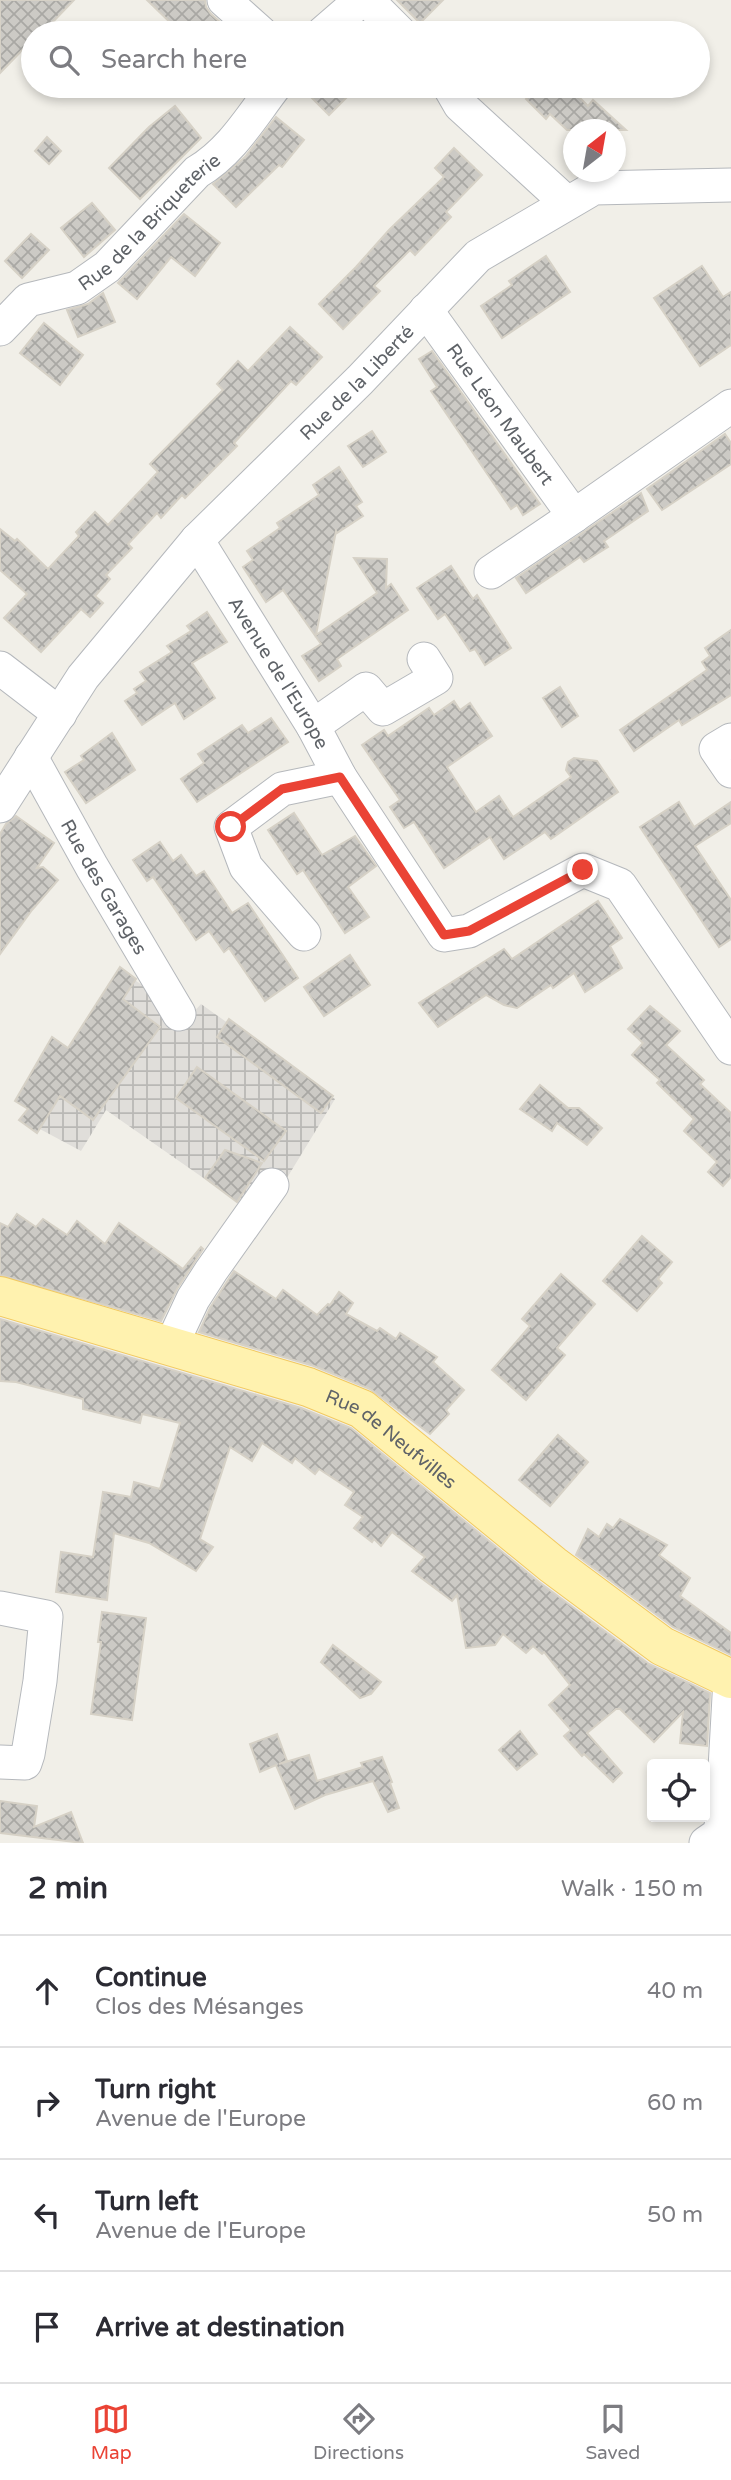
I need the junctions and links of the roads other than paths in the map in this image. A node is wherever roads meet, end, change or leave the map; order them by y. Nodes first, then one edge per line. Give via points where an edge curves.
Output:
1 (224, 0) edge
2 (361, 0) edge
3 (367, 0) edge
4 (248, 21) edge
5 (337, 21) edge
6 (388, 21) edge
7 (266, 98) edge
8 (456, 98) edge
9 (731, 185) edge
10 (567, 203) junction
11 (426, 310) junction
12 (0, 329) edge
13 (731, 406) edge
14 (575, 516) junction
15 (197, 540) junction
16 (491, 572) dead end
17 (424, 659) dead end
18 (0, 668) edge
19 (60, 714) junction
20 (313, 726) junction
21 (731, 740) edge
22 (31, 757) junction
23 (731, 771) edge
24 (340, 777) junction
25 (0, 806) edge
26 (304, 934) dead end
27 (179, 1014) dead end
28 (731, 1048) edge
29 (272, 1185) dead end
30 (0, 1296) edge
31 (171, 1346) junction
32 (0, 1608) edge
33 (731, 1679) edge
34 (0, 1762) edge
35 (706, 1843) edge

1 - 4 street
2 - 5 street
3 - 6 street
7 - 12 street, Rue de la Briqueterie via 215,162 197,172 107,267 77,288 28,300
8 - 10 street
9 - 10 street, Rue de la Liberté via 594,188
10 - 11 street, Rue de la Liberté via 478,256
11 - 14 street, Rue Léon Maubert
11 - 15 street, Rue de la Liberté
13 - 14 street
14 - 16 street
15 - 19 street, Rue de la Liberté via 83,677
15 - 20 street, Avenue de l'Europe
17 - 20 street via 436,677 383,709 366,689
18 - 19 street
19 - 22 street, Rue de la Liberté
20 - 24 street, Avenue de l'Europe
21 - 23 street via 716,750
22 - 25 street, Rue de la Liberté
22 - 27 street, Rue des Garages
24 - 26 street via 282,789 231,827 246,867
24 - 28 street, Avenue de l'Europe via 444,935 469,931 583,870 620,885
29 - 31 street via 193,1299
30 - 31 main road, Rue de Neufvilles
31 - 33 main road, Rue de Neufvilles via 308,1387 362,1409 552,1565 663,1646
32 - 34 street via 46,1617 28,1754 25,1763
33 - 35 street via 722,1822 719,1834

